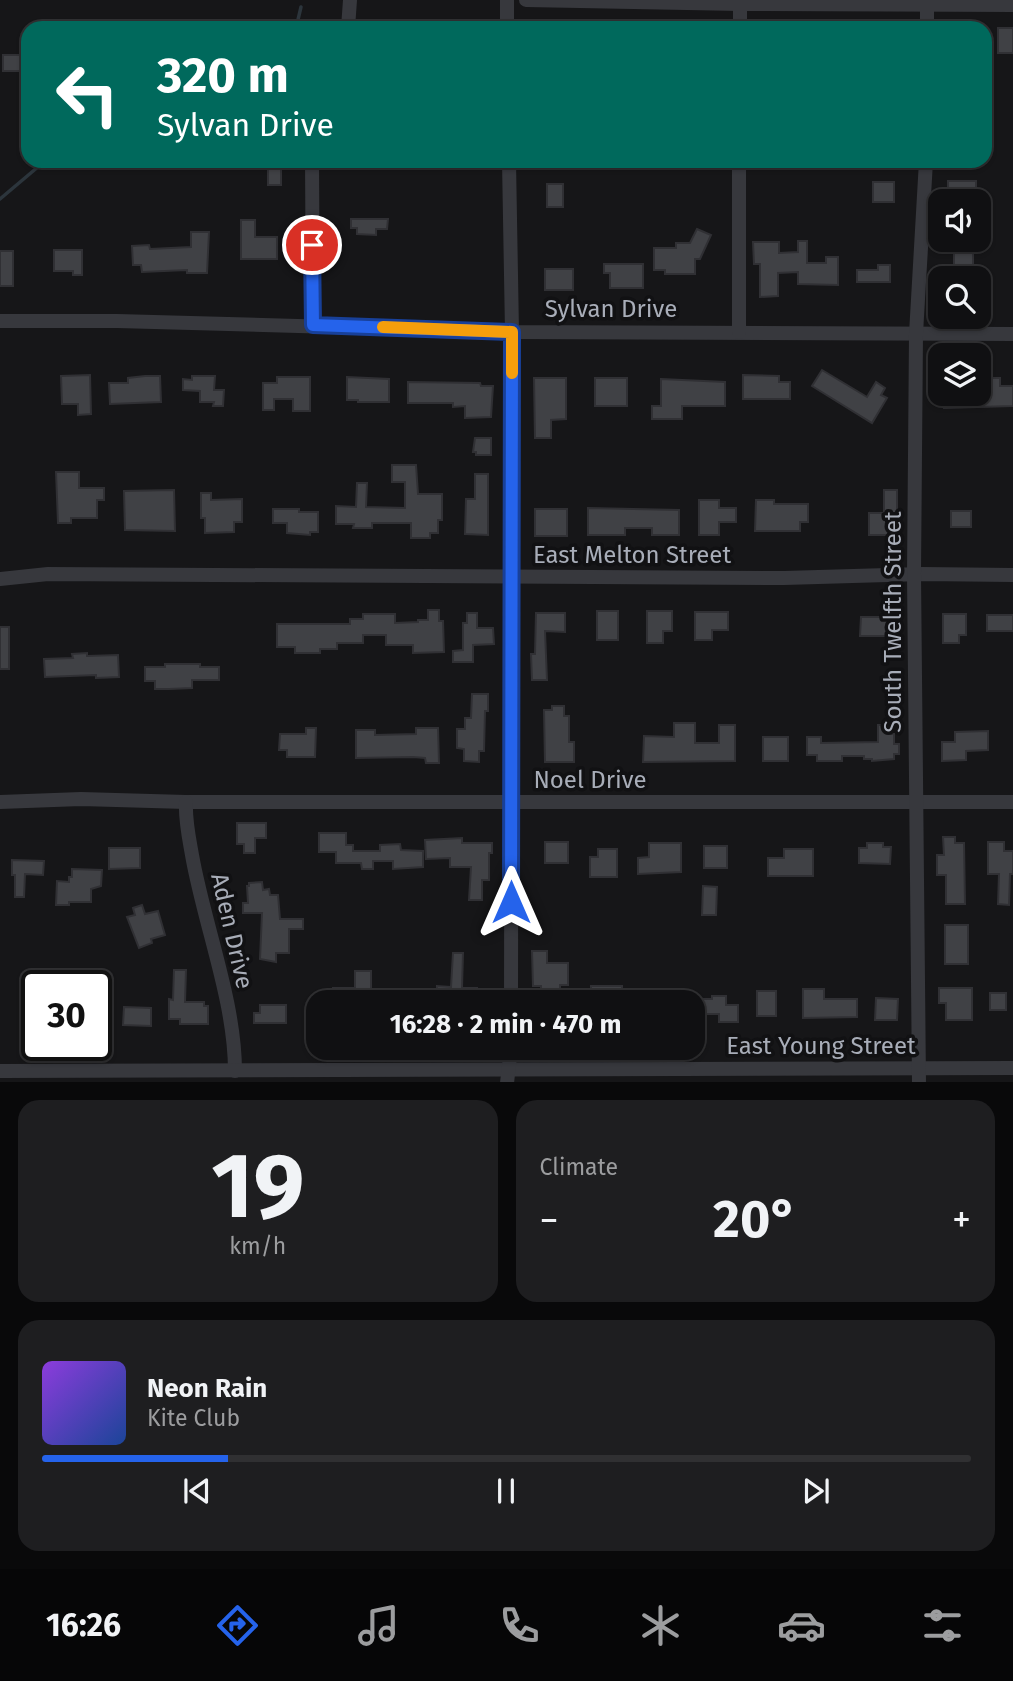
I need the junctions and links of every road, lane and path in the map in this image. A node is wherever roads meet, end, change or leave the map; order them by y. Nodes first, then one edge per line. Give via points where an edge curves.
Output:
1 (350, 0) edge
2 (507, 0) edge
3 (526, 0) edge
4 (740, 2) edge
5 (927, 2) edge
6 (1013, 5) edge
7 (348, 21) edge
8 (507, 21) edge
9 (740, 21) edge
10 (927, 21) edge
11 (312, 168) edge
12 (509, 168) edge
13 (739, 168) edge
14 (926, 168) edge
15 (0, 321) edge
16 (313, 325) junction
17 (512, 332) junction
18 (738, 332) junction
19 (916, 334) junction
20 (1013, 334) edge
21 (914, 574) junction
22 (1013, 575) edge
23 (512, 577) junction
24 (0, 579) edge
25 (0, 802) edge
26 (186, 802) junction
27 (510, 802) junction
28 (917, 802) junction
29 (1013, 802) edge
30 (511, 990) edge
31 (1013, 1068) edge
32 (0, 1071) edge
33 (235, 1071) junction
34 (919, 1075) edge
35 (507, 1076) edge
36 (654, 1076) edge
37 (186, 1077) edge
38 (216, 1077) edge

1 - 7 street
2 - 8 street
3 - 4 street
4 - 5 street
4 - 9 street
5 - 6 street
5 - 10 street
11 - 16 street
12 - 17 street
13 - 18 street
14 - 19 street, South Twelfth Street
15 - 16 street, Sylvan Drive
16 - 17 street, Sylvan Drive
17 - 18 street, Sylvan Drive
17 - 23 street
18 - 19 street, Sylvan Drive
19 - 20 street, Sylvan Drive
19 - 21 street, South Twelfth Street
21 - 22 street, East Melton Street
21 - 23 street, East Melton Street
21 - 28 street, South Twelfth Street
23 - 24 street, East Melton Street via 48,574
23 - 27 street
25 - 26 street, Noel Drive
26 - 27 street, Noel Drive
26 - 33 street, Aden Drive via 196,877 232,1036
27 - 28 street, Noel Drive
27 - 30 street
28 - 29 street, Noel Drive
28 - 34 street, South Twelfth Street
31 - 34 street, East Young Street
32 - 37 street, East Young Street
33 - 35 street, East Young Street
33 - 38 street, East Young Street
34 - 36 street, East Young Street
35 - 36 street, East Young Street
37 - 38 street, East Young Street

